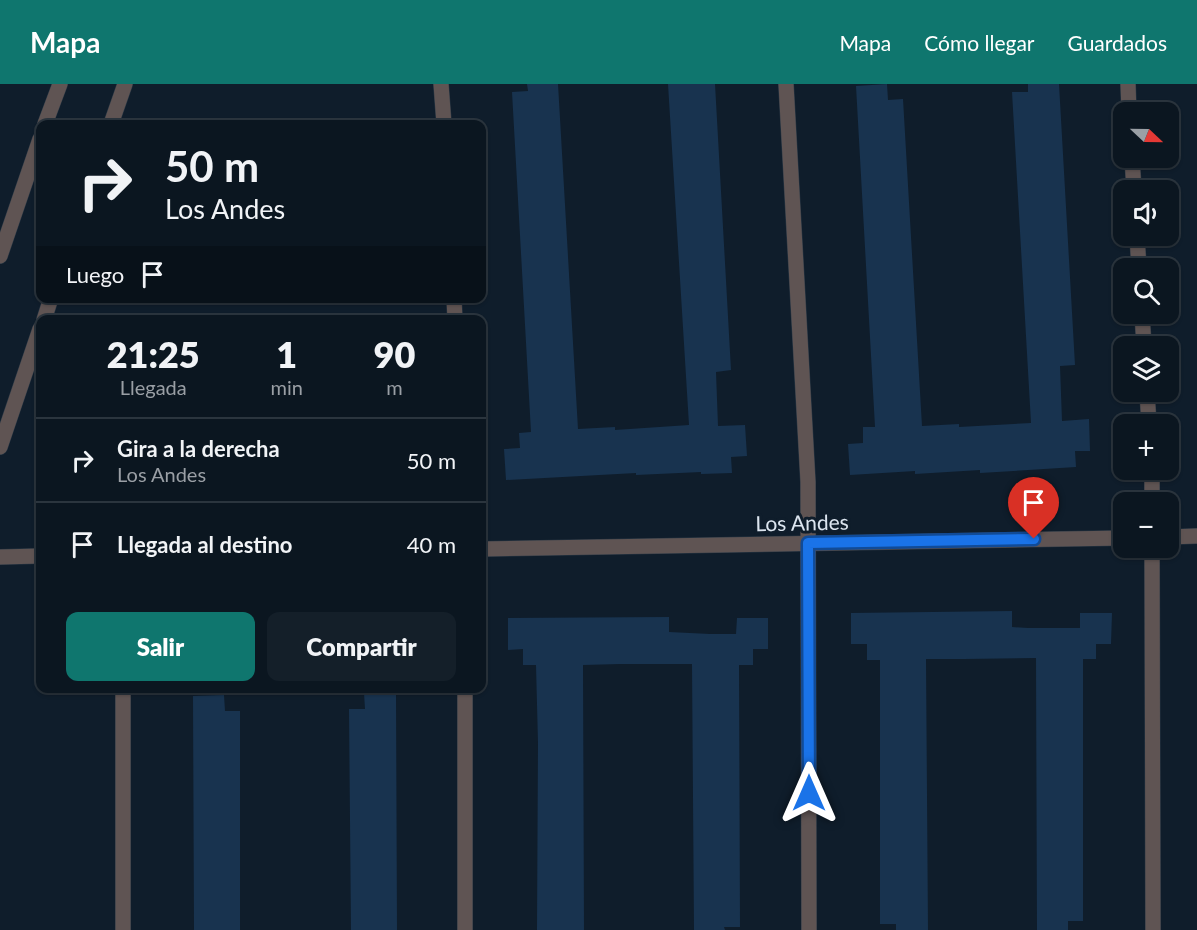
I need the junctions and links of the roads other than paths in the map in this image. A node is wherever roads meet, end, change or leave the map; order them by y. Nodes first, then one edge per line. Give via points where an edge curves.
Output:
1 (60, 84) edge
2 (125, 84) edge
3 (441, 84) edge
4 (786, 84) edge
5 (1128, 84) edge
6 (1129, 102) edge
7 (46, 120) edge
8 (112, 120) edge
9 (444, 120) edge
10 (36, 151) edge
11 (0, 256) edge
12 (36, 341) edge
13 (0, 447) edge
14 (1197, 536) edge
15 (1179, 537) edge
16 (1113, 538) edge
17 (808, 543) junction
18 (486, 549) edge
19 (36, 556) edge
20 (0, 557) edge
21 (1152, 558) edge
22 (123, 693) edge
23 (465, 693) edge
24 (123, 930) edge
25 (465, 930) edge
26 (809, 930) edge
27 (1153, 930) edge

1 - 7 street
2 - 8 street
3 - 9 street
4 - 17 street
5 - 6 street
10 - 11 street
12 - 13 street
14 - 15 street
16 - 17 street, Los Andes
17 - 18 street, Los Andes
17 - 26 street
19 - 20 street
21 - 27 street
22 - 24 street
23 - 25 street

